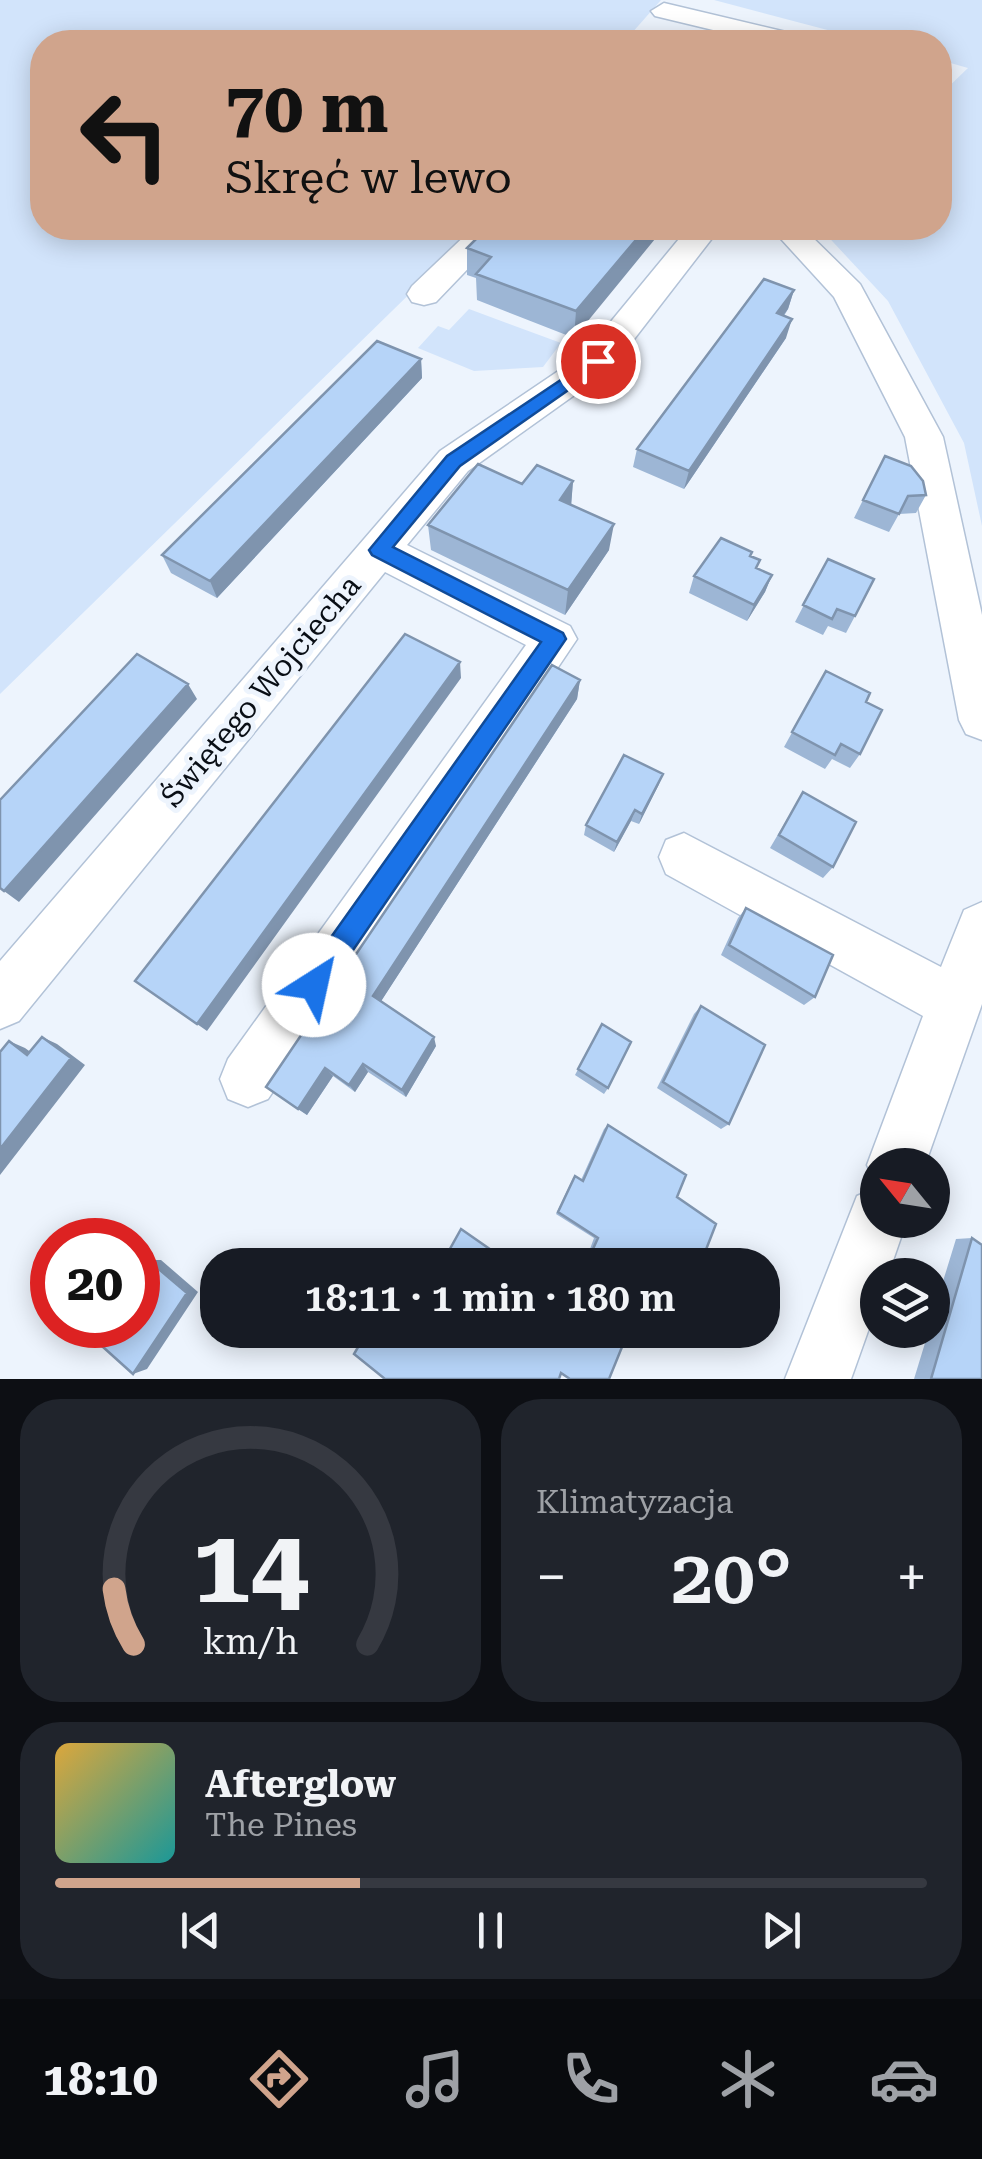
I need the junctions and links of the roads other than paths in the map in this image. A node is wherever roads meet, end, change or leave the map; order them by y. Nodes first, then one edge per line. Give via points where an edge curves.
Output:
1 (662, 14) edge
2 (737, 30) edge
3 (479, 240) edge
4 (598, 240) edge
5 (694, 240) edge
6 (798, 240) edge
7 (586, 253) edge
8 (424, 294) dead end
9 (380, 550) junction
10 (982, 720) edge
11 (693, 844) dead end
12 (967, 969) edge
13 (0, 1002) edge
14 (248, 1079) dead end
15 (902, 1148) edge
16 (870, 1238) edge
17 (818, 1379) edge

1 - 2 street
3 - 8 street
4 - 7 street
5 - 9 street, Świętego Wojciecha via 598,361 454,461
6 - 10 street via 848,292 924,437
9 - 13 street, Świętego Wojciecha
9 - 14 street via 555,639
11 - 12 street
12 - 15 street
16 - 17 street

